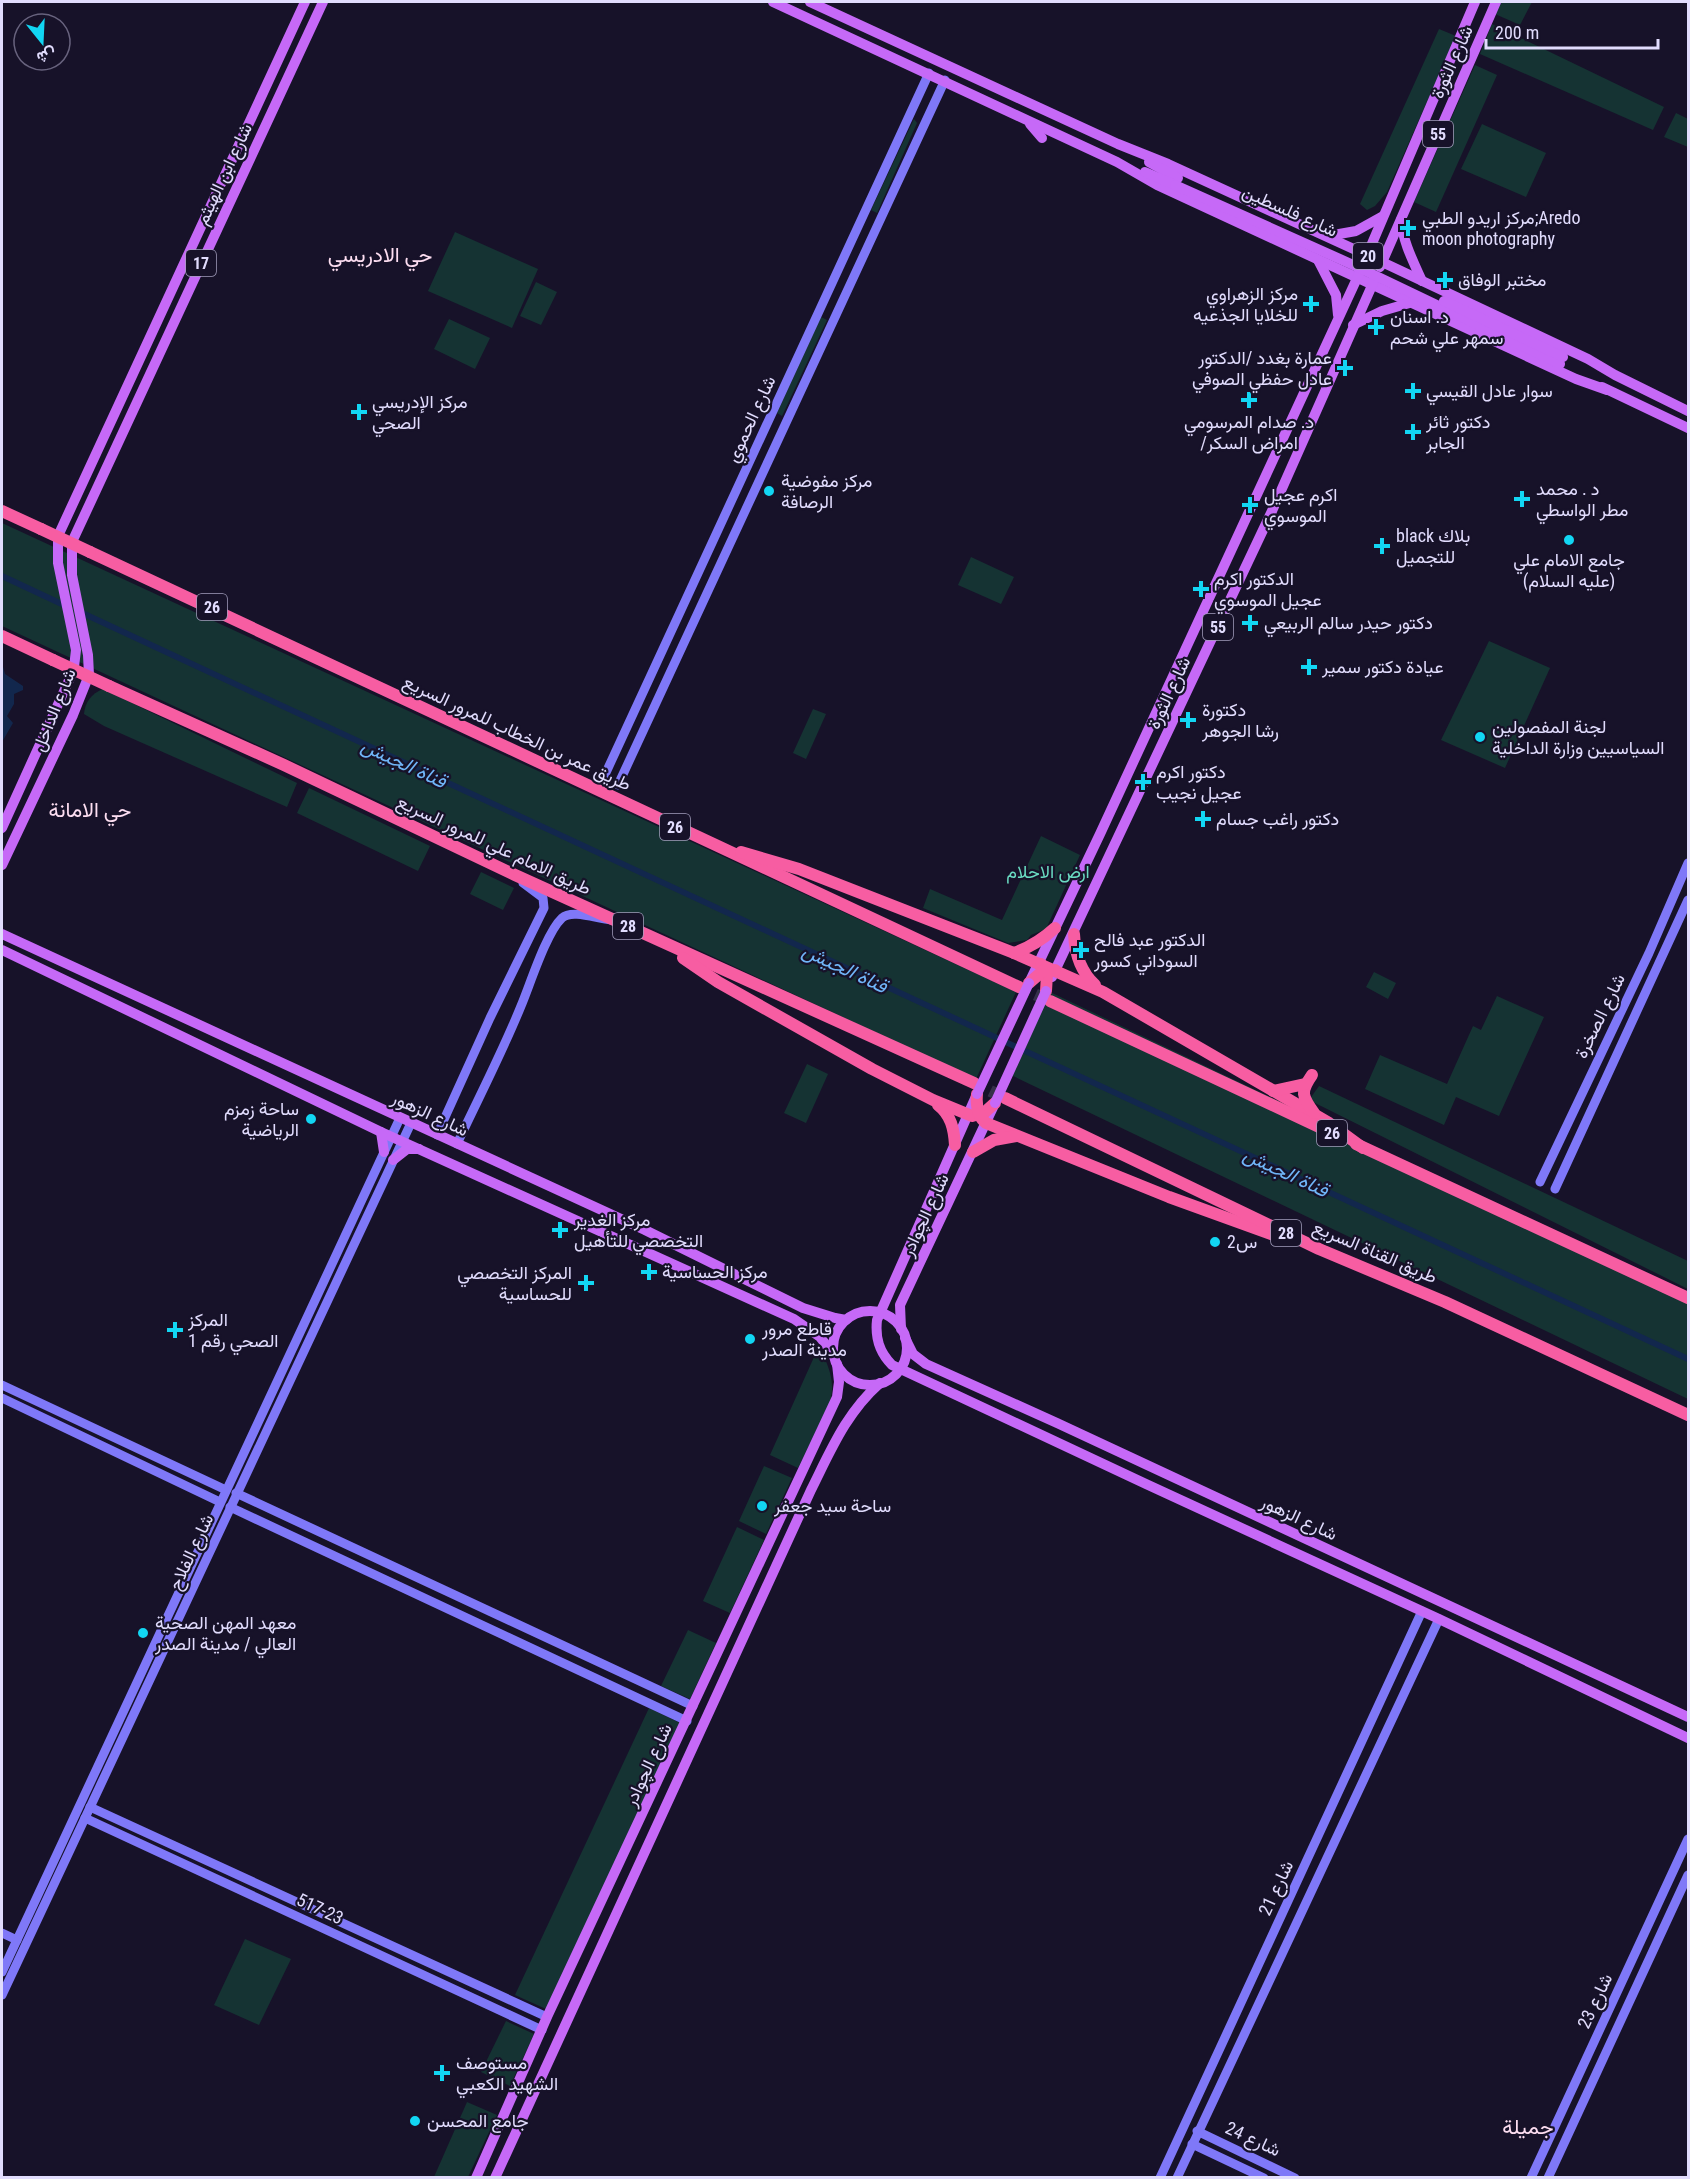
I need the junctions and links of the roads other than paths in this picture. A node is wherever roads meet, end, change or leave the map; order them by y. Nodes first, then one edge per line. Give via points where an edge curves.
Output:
1 (305, 2) edge
2 (322, 2) edge
3 (773, 2) edge
4 (810, 2) edge
5 (1476, 2) edge
6 (1496, 2) edge
7 (282, 54) junction
8 (887, 54) junction
9 (296, 60) junction
10 (873, 60) dead end
11 (928, 73) junction
12 (945, 80) junction
13 (911, 111) junction
14 (927, 119) junction
15 (1028, 121) junction
16 (1042, 138) dead end
17 (1118, 144) junction
18 (1117, 162) junction
19 (1176, 181) junction
20 (1383, 216) junction
21 (1401, 218) junction
22 (1325, 236) junction
23 (1366, 257) junction
24 (1318, 260) junction
25 (1381, 264) junction
26 (1358, 276) junction
27 (1422, 282) junction
28 (1373, 283) junction
29 (1413, 302) junction
30 (1338, 318) junction
31 (1353, 326) junction
32 (1562, 360) junction
33 (1614, 375) junction
34 (1607, 390) junction
35 (1689, 411) edge
36 (1689, 428) edge
37 (99, 447) junction
38 (113, 453) junction
39 (1275, 455) junction
40 (1293, 463) junction
41 (744, 474) junction
42 (759, 480) junction
43 (2, 511) edge
44 (67, 517) joint
45 (80, 525) joint
46 (2, 636) edge
47 (603, 778) dead end
48 (618, 785) dead end
49 (2, 828) edge
50 (719, 847) junction
51 (1689, 863) edge
52 (2, 865) edge
53 (514, 875) junction
54 (1689, 900) edge
55 (615, 920) junction
56 (1055, 928) junction
57 (3, 934) edge
58 (1074, 934) junction
59 (660, 942) junction
60 (2, 950) edge
61 (1014, 952) junction
62 (1046, 969) junction
63 (1024, 985) junction
64 (1103, 992) junction
65 (1048, 996) junction
66 (975, 1089) junction
67 (1273, 1091) junction
68 (933, 1100) junction
69 (1000, 1101) junction
70 (978, 1115) junction
71 (1316, 1116) junction
72 (405, 1120) junction
73 (381, 1132) junction
74 (437, 1135) junction
75 (1018, 1136) junction
76 (397, 1138) junction
77 (457, 1144) junction
78 (955, 1145) junction
79 (1363, 1148) junction
80 (420, 1149) junction
81 (973, 1152) junction
82 (388, 1156) junction
83 (1548, 1165) junction
84 (1564, 1172) junction
85 (363, 1173) dead end
86 (373, 1178) junction
87 (1540, 1182) dead end
88 (1555, 1189) dead end
89 (1319, 1249) junction
90 (1689, 1298) edge
91 (880, 1312) junction
92 (846, 1320) junction
93 (903, 1333) junction
94 (835, 1360) junction
95 (899, 1370) junction
96 (880, 1383) junction
97 (2, 1385) edge
98 (2, 1398) edge
99 (1001, 1398) junction
100 (993, 1413) junction
101 (1689, 1415) edge
102 (84, 1424) junction
103 (79, 1434) junction
104 (226, 1490) junction
105 (236, 1493) junction
106 (220, 1502) junction
107 (230, 1507) junction
108 (453, 1593) junction
109 (446, 1608) junction
110 (1422, 1611) junction
111 (1439, 1619) junction
112 (1550, 1652) junction
113 (1543, 1669) junction
114 (693, 1706) junction
115 (1689, 1717) edge
116 (687, 1721) junction
117 (1689, 1738) edge
118 (90, 1807) junction
119 (85, 1818) junction
120 (1689, 1839) edge
121 (1689, 1875) edge
122 (1292, 1893) junction
123 (1307, 1900) junction
124 (301, 1904) junction
125 (295, 1915) junction
126 (2, 1933) edge
127 (17, 1940) junction
128 (6, 1950) edge
129 (2, 1972) edge
130 (1617, 1993) junction
131 (2, 1995) edge
132 (1631, 1999) junction
133 (547, 2017) junction
134 (542, 2030) junction
135 (1197, 2131) junction
136 (1551, 2136) junction
137 (1564, 2142) junction
138 (1192, 2144) junction
139 (476, 2178) edge
140 (495, 2178) edge
141 (1160, 2178) edge
142 (1177, 2178) edge
143 (1264, 2178) edge
144 (1295, 2178) edge
145 (1531, 2178) edge
146 (1548, 2178) edge

1 - 7 main road, شارع ابن الهيثم / 17
2 - 9 main road, شارع ابن الهيثم / 17
3 - 8 main road, شارع فلسطين / 20
4 - 17 main road, شارع فلسطين / 20 via 914,44
5 - 20 main road, شارع الثورة / 55
6 - 21 main road, شارع الثورة / 55
7 - 9 main road
7 - 37 main road, شارع ابن الهيثم / 17
8 - 10 main road
8 - 11 main road, شارع فلسطين / 20
9 - 38 main road, شارع ابن الهيثم / 17
11 - 12 main road, شارع فلسطين / 20
11 - 13 street, شارع الحموي
12 - 14 street, شارع الحموي
12 - 15 main road, شارع فلسطين / 20
13 - 14 street
13 - 41 street, شارع الحموي
14 - 42 street, شارع الحموي
15 - 16 main road
15 - 18 main road, شارع فلسطين / 20
17 - 19 main road, شارع فلسطين / 20
17 - 22 main road, شارع فلسطين / 20
18 - 19 main road, شارع فلسطين / 20
18 - 24 main road, شارع فلسطين / 20 via 1157,185
19 - 32 main road, شارع فلسطين / 20, bridge
20 - 22 main road via 1356,231
20 - 23 main road, شارع الثورة / 55
21 - 25 main road, شارع الثورة / 55
21 - 27 main road via 1408,251
22 - 23 main road, شارع فلسطين / 20
23 - 25 main road, شارع فلسطين / 20
24 - 26 main road, شارع فلسطين / 20
24 - 30 main road via 1336,295
25 - 27 main road, شارع فلسطين / 20
26 - 28 main road, شارع فلسطين / 20
26 - 30 main road, شارع الثورة / 55
27 - 33 main road, شارع فلسطين / 20 via 1588,359
28 - 29 main road, شارع فلسطين / 20
28 - 31 main road, شارع الثورة / 55
29 - 31 main road via 1382,311
29 - 34 main road, شارع فلسطين / 20
30 - 39 main road, شارع الثورة / 55
31 - 40 main road, شارع الثورة / 55
32 - 33 main road, شارع فلسطين / 20
32 - 34 main road, شارع فلسطين / 20
33 - 35 main road, شارع فلسطين / 20
34 - 36 main road, شارع فلسطين / 20
37 - 38 main road
37 - 44 main road, شارع ابن الهيثم / 17
38 - 45 main road, شارع ابن الهيثم / 17
39 - 40 main road
39 - 56 main road, شارع الثورة / 55
40 - 58 main road, شارع الثورة / 55
41 - 42 street
41 - 47 street, شارع الحموي
42 - 48 street, شارع الحموي
43 - 50 highway, طريق عمر بن الخطاب للمرور السريع / 26, bridge
44 - 49 main road, شارع الداخل / 17, bridge via 58,536 56,554 76,650 74,667
45 - 52 main road, شارع الداخل / 17, bridge via 70,555 89,675
46 - 53 highway, طريق الامام علي للمرور السريع / 28, bridge
50 - 61 highway via 799,869
50 - 63 highway, طريق عمر بن الخطاب للمرور السريع / 26
51 - 83 street, شارع الصخرة
53 - 55 highway, طريق الامام علي للمرور السريع / 28
53 - 74 street via 543,898 544,908
54 - 84 street, شارع الصخرة
55 - 59 highway, طريق الامام علي للمرور السريع / 28
55 - 77 street via 571,914 558,924
56 - 61 highway via 1030,948
56 - 62 main road, شارع الثورة / 55
57 - 72 main road, شارع الزهور
58 - 62 main road, شارع الثورة / 55
58 - 64 highway via 1078,961
59 - 66 highway, طريق الامام علي للمرور السريع / 28
59 - 68 highway via 713,979
60 - 73 main road, شارع الزهور
61 - 62 highway
62 - 63 highway
62 - 64 highway
62 - 65 highway
63 - 66 main road, bridge
64 - 67 highway
65 - 69 main road, bridge
65 - 79 highway, 26
66 - 70 highway
67 - 71 highway
67 - 71 highway via 1308,1079 1304,1097
68 - 70 highway
68 - 78 highway via 950,1119
69 - 70 highway
69 - 89 highway, طريق القناة السريع / 28
70 - 75 highway
70 - 78 main road, شارع الچوادر
70 - 81 main road, شارع الچوادر
71 - 79 highway
72 - 74 main road, شارع الزهور
72 - 76 street, شارع الفلاح
73 - 76 main road, شارع الزهور
73 - 82 main road
74 - 77 main road, شارع الزهور
75 - 81 highway via 994,1140
75 - 89 highway via 1254,1229
76 - 80 main road, شارع الزهور
76 - 82 street, شارع الفلاح
77 - 92 main road, شارع الزهور via 803,1308
78 - 91 main road, شارع الچوادر
79 - 90 highway, 26
80 - 82 main road
80 - 94 main road, شارع الزهور via 794,1319 820,1337
81 - 93 main road, شارع الچوادر via 900,1305
82 - 86 street, شارع الفلاح
82 - 105 street, شارع الفلاح
83 - 84 street via 1555,1174
83 - 87 street, شارع الصخرة
84 - 88 street, شارع الصخرة
85 - 86 street
86 - 104 street, شارع الفلاح via 233,1465
89 - 101 highway, طريق القناة السريع / 28 via 1446,1302
91 - 92 main road via 856,1313
91 - 93 main road, شارع الزهور via 896,1322
91 - 95 main road via 876,1328 879,1345 886,1359
92 - 94 main road, شارع الچوادر via 835,1336
93 - 95 main road, شارع الچوادر via 906,1349
93 - 99 main road, شارع الزهور via 919,1360
94 - 96 main road, شارع الزهور via 844,1374 855,1381
94 - 114 main road, شارع الچوادر via 837,1397
95 - 96 main road, شارع الچوادر
95 - 100 main road, شارع الزهور
96 - 140 main road, شارع الچوادر via 855,1408 811,1490
97 - 102 street
98 - 103 street
99 - 100 main road
99 - 112 main road, شارع الزهور
100 - 110 main road, شارع الزهور
102 - 103 street
102 - 104 street
103 - 106 street
104 - 106 street, شارع الفلاح
105 - 107 street, شارع الفلاح
105 - 108 street
106 - 127 street, شارع الفلاح
107 - 109 street
107 - 118 street, شارع الفلاح
108 - 109 street
108 - 114 street
109 - 116 street
110 - 111 main road, شارع الزهور
110 - 122 street, شارع 21
111 - 113 main road, شارع الزهور
111 - 123 street, شارع 21
112 - 113 main road
112 - 115 main road, شارع الزهور
113 - 117 main road, شارع الزهور
114 - 116 main road, شارع الچوادر
116 - 133 main road, شارع الچوادر
118 - 119 street, شارع الفلاح
118 - 124 street, 517-23
119 - 125 street, 517-23
119 - 131 street, شارع الفلاح
120 - 130 street, شارع 23
121 - 132 street, شارع 23
122 - 123 street
122 - 141 street, شارع 21
123 - 135 street, شارع 21
124 - 125 street
124 - 133 street, 517-23
125 - 134 street, 517-23
126 - 127 street
127 - 128 street, شارع الفلاح
128 - 129 street, شارع الفلاح
130 - 132 street
130 - 136 street, شارع 23
132 - 137 street, شارع 23
133 - 134 main road, شارع الچوادر
134 - 139 main road, شارع الچوادر
135 - 138 street, شارع 21
135 - 144 street, شارع 24
136 - 137 street
136 - 145 street, شارع 23
137 - 146 street, شارع 23
138 - 142 street, شارع 21
138 - 143 street, شارع 24

